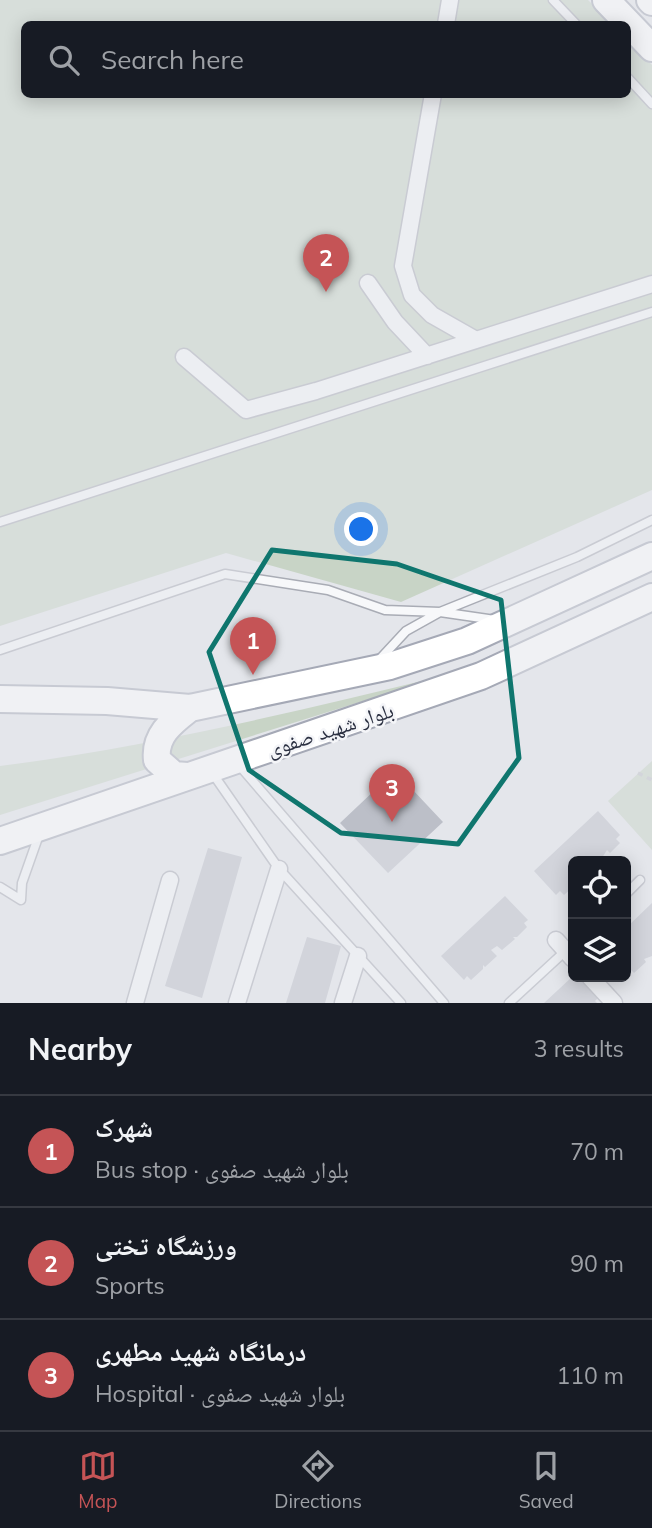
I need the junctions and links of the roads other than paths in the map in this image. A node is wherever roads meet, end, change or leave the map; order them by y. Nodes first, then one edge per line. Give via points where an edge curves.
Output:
1 (450, 0) edge
2 (553, 0) edge
3 (606, 0) edge
4 (446, 21) edge
5 (573, 21) edge
6 (626, 21) edge
7 (631, 26) edge
8 (652, 48) edge
9 (631, 81) edge
10 (432, 98) edge
11 (652, 103) edge
12 (368, 283) dead end
13 (652, 284) edge
14 (652, 312) edge
15 (476, 340) junction
16 (427, 356) junction
17 (184, 357) dead end
18 (652, 520) edge
19 (0, 522) edge
20 (652, 556) edge
21 (291, 571) dead end
22 (289, 582) junction
23 (652, 597) edge
24 (440, 612) junction
25 (508, 622) junction
26 (0, 650) edge
27 (370, 670) junction
28 (0, 699) edge
29 (190, 708) junction
30 (234, 760) junction
31 (198, 773) junction
32 (42, 827) junction
33 (0, 841) edge
34 (279, 869) junction
35 (170, 880) dead end
36 (640, 880) dead end
37 (0, 887) edge
38 (631, 889) edge
39 (567, 948) edge
40 (358, 956) junction
41 (595, 982) edge
42 (135, 1003) edge
43 (237, 1003) edge
44 (343, 1003) edge
45 (401, 1003) edge
46 (444, 1003) edge
47 (509, 1003) edge
48 (614, 1003) edge

1 - 4 street
2 - 5 lane
3 - 6 main road
7 - 8 main road
9 - 11 lane
10 - 15 street via 403,266 412,296 432,315
12 - 16 street via 395,323
13 - 15 street
14 - 19 lane
15 - 16 street
16 - 17 street via 246,410
18 - 24 lane
20 - 25 main road, بلوار شهید صفوی
21 - 22 lane
22 - 24 lane via 385,610
22 - 26 lane via 225,573
23 - 30 main road, بلوار شهید صفوی via 481,676
24 - 25 lane
24 - 27 lane via 407,631
25 - 27 main road, بلوار شهید صفوی via 467,641
27 - 29 main road, بلوار شهید صفوی
28 - 29 main road
29 - 31 main road via 161,735 157,761 174,775
30 - 31 main road, بلوار شهید صفوی
30 - 46 lane
31 - 32 main road, بلوار شهید صفوی
31 - 34 lane
32 - 33 main road, بلوار شهید صفوی
32 - 37 lane via 21,900
34 - 40 lane
34 - 43 street
35 - 42 street
36 - 38 lane
39 - 47 lane
40 - 44 street
40 - 45 lane
41 - 48 street

